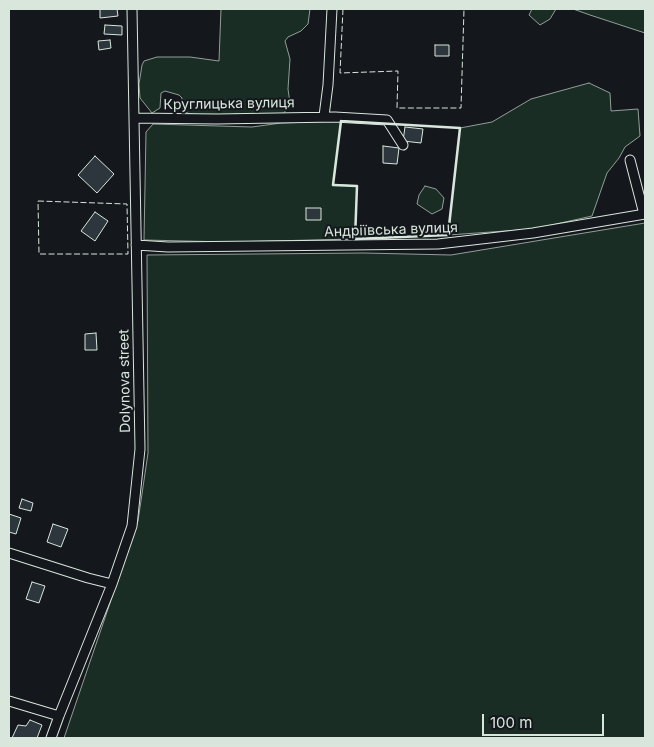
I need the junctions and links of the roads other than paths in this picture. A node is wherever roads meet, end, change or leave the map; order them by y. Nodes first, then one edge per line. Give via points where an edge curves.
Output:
1 (132, 9) edge
2 (332, 9) edge
3 (324, 116) junction
4 (134, 118) junction
5 (403, 145) dead end
6 (630, 160) dead end
7 (645, 214) edge
8 (136, 245) junction
9 (9, 553) edge
10 (112, 584) junction
11 (9, 701) edge
12 (59, 716) junction
13 (52, 738) edge

1 - 4 street, Dolynova street
2 - 3 street
3 - 4 street, Круглицька вулиця
3 - 5 street, Круглицька вулиця via 387,120
4 - 8 street, Dolynova street
6 - 7 street
7 - 8 street, Андріївська вулиця via 533,233 438,244
8 - 10 street, Dolynova street via 140,450 132,526
9 - 10 street
10 - 12 street, Dolynova street
11 - 12 street
12 - 13 street, Dolynova street

